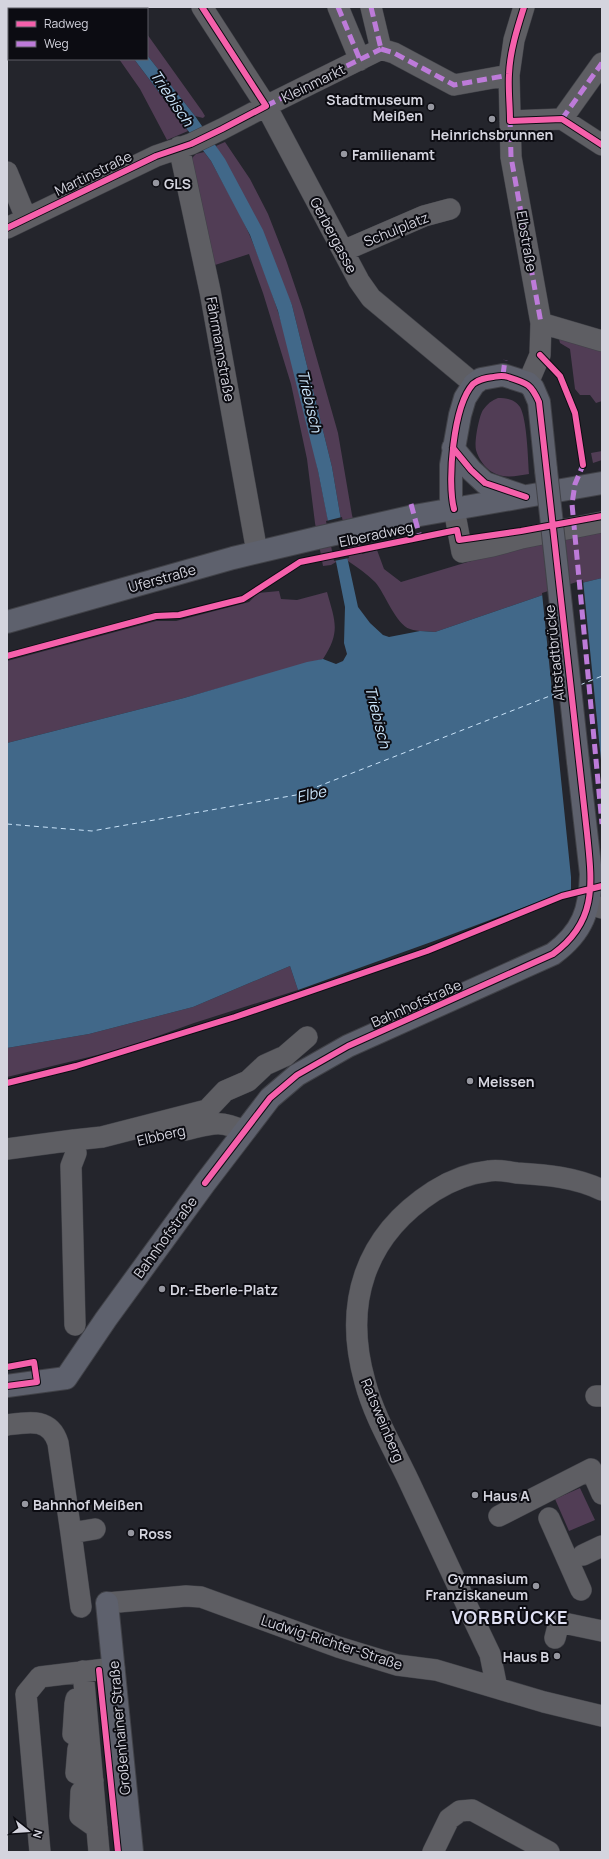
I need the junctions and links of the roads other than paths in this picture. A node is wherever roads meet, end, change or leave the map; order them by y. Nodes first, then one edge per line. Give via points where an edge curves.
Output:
1 (202, 7) edge
2 (338, 7) edge
3 (371, 7) edge
4 (524, 7) edge
5 (381, 49) junction
6 (360, 60) junction
7 (602, 64) edge
8 (509, 75) junction
9 (266, 106) junction
10 (562, 119) junction
11 (510, 121) junction
12 (602, 145) edge
13 (185, 146) junction
14 (7, 172) edge
15 (450, 209) dead end
16 (26, 218) junction
17 (7, 228) edge
18 (343, 251) junction
19 (541, 323) junction
20 (602, 341) edge
21 (528, 383) junction
22 (474, 384) junction
23 (453, 448) junction
24 (602, 483) edge
25 (526, 497) junction
26 (454, 510) junction
27 (602, 522) edge
28 (257, 552) junction
29 (7, 622) edge
30 (587, 833) joint
31 (594, 901) edge
32 (307, 1037) dead end
33 (244, 1130) junction
34 (75, 1146) junction
35 (7, 1149) edge
36 (602, 1190) edge
37 (75, 1325) dead end
38 (7, 1386) edge
39 (7, 1425) edge
40 (602, 1494) edge
41 (499, 1516) dead end
42 (549, 1518) dead end
43 (95, 1529) dead end
44 (71, 1533) junction
45 (602, 1546) edge
46 (583, 1556) dead end
47 (581, 1590) dead end
48 (107, 1603) joint
49 (81, 1607) dead end
50 (602, 1631) edge
51 (555, 1638) dead end
52 (114, 1668) junction
53 (83, 1677) junction
54 (497, 1688) junction
55 (602, 1716) edge
56 (38, 1823) junction
57 (97, 1828) junction
58 (40, 1852) edge
59 (51, 1852) edge
60 (85, 1852) edge
61 (99, 1852) edge
62 (132, 1852) edge
63 (433, 1852) edge
64 (548, 1852) edge

1 - 9 street, Gerbergasse
2 - 6 street, Kleinmarkt
3 - 5 street
4 - 8 street, Elbstraße via 514,40
5 - 6 street, Kleinmarkt
5 - 8 street via 394,53 454,85
6 - 9 street, Kleinmarkt
7 - 10 street
8 - 11 street, Elbstraße
9 - 13 street, Martinstraße
9 - 18 street, Gerbergasse
10 - 11 street
10 - 12 street
11 - 19 street, Elbstraße via 511,157
13 - 16 street, Martinstraße via 156,156
13 - 28 street, Fährmannstraße
14 - 16 street
15 - 18 street, Schulplatz via 424,216
16 - 17 street, Martinstraße
18 - 22 street, Gerbergasse via 371,298
19 - 20 street
19 - 21 street, Elbstraße via 540,355
21 - 22 main road via 503,375 481,379
21 - 30 main road, Altstadtbrücke, bridge via 539,402
22 - 23 main road via 465,398
23 - 25 main road via 485,483
23 - 26 main road via 451,499
24 - 25 main road, Uferstraße
25 - 26 main road, Uferstraße
26 - 27 street via 462,552
26 - 28 main road, Uferstraße via 414,516
28 - 29 main road, Uferstraße
30 - 31 main road, Bahnhofstraße
31 - 33 main road, Bahnhofstraße via 578,930 565,946 553,954 348,1046 297,1075 270,1098
32 - 34 street via 285,1056 265,1065 248,1081 225,1091 207,1110
33 - 34 street, Elbberg via 229,1124 212,1123 92,1152
33 - 38 main road, Bahnhofstraße via 66,1378
34 - 35 street, Elbberg
34 - 37 street via 71,1166
36 - 54 street, Ratsweinberg via 560,1176 490,1170 450,1182 397,1221 378,1245 361,1283 356,1332 365,1383 490,1654
39 - 44 street via 38,1422 56,1438
40 - 41 street via 591,1469
42 - 47 street
43 - 44 street
44 - 49 street
45 - 46 street
48 - 52 main road, Großenhainer Straße
48 - 54 street, Ludwig-Richter-Straße via 201,1597 338,1647 397,1665 436,1670
50 - 51 street via 559,1622
52 - 53 street
52 - 62 main road, Großenhainer Straße
53 - 56 street via 40,1677 26,1694 41,1704 40,1732 30,1738 45,1745 44,1773 34,1780 49,1786 48,1816
53 - 57 street via 74,1704 73,1734 89,1743
54 - 55 street, Ludwig-Richter-Straße
56 - 58 street
56 - 59 street via 53,1828
57 - 60 street via 86,1834
57 - 61 street
63 - 64 street via 449,1819 460,1811 472,1810

